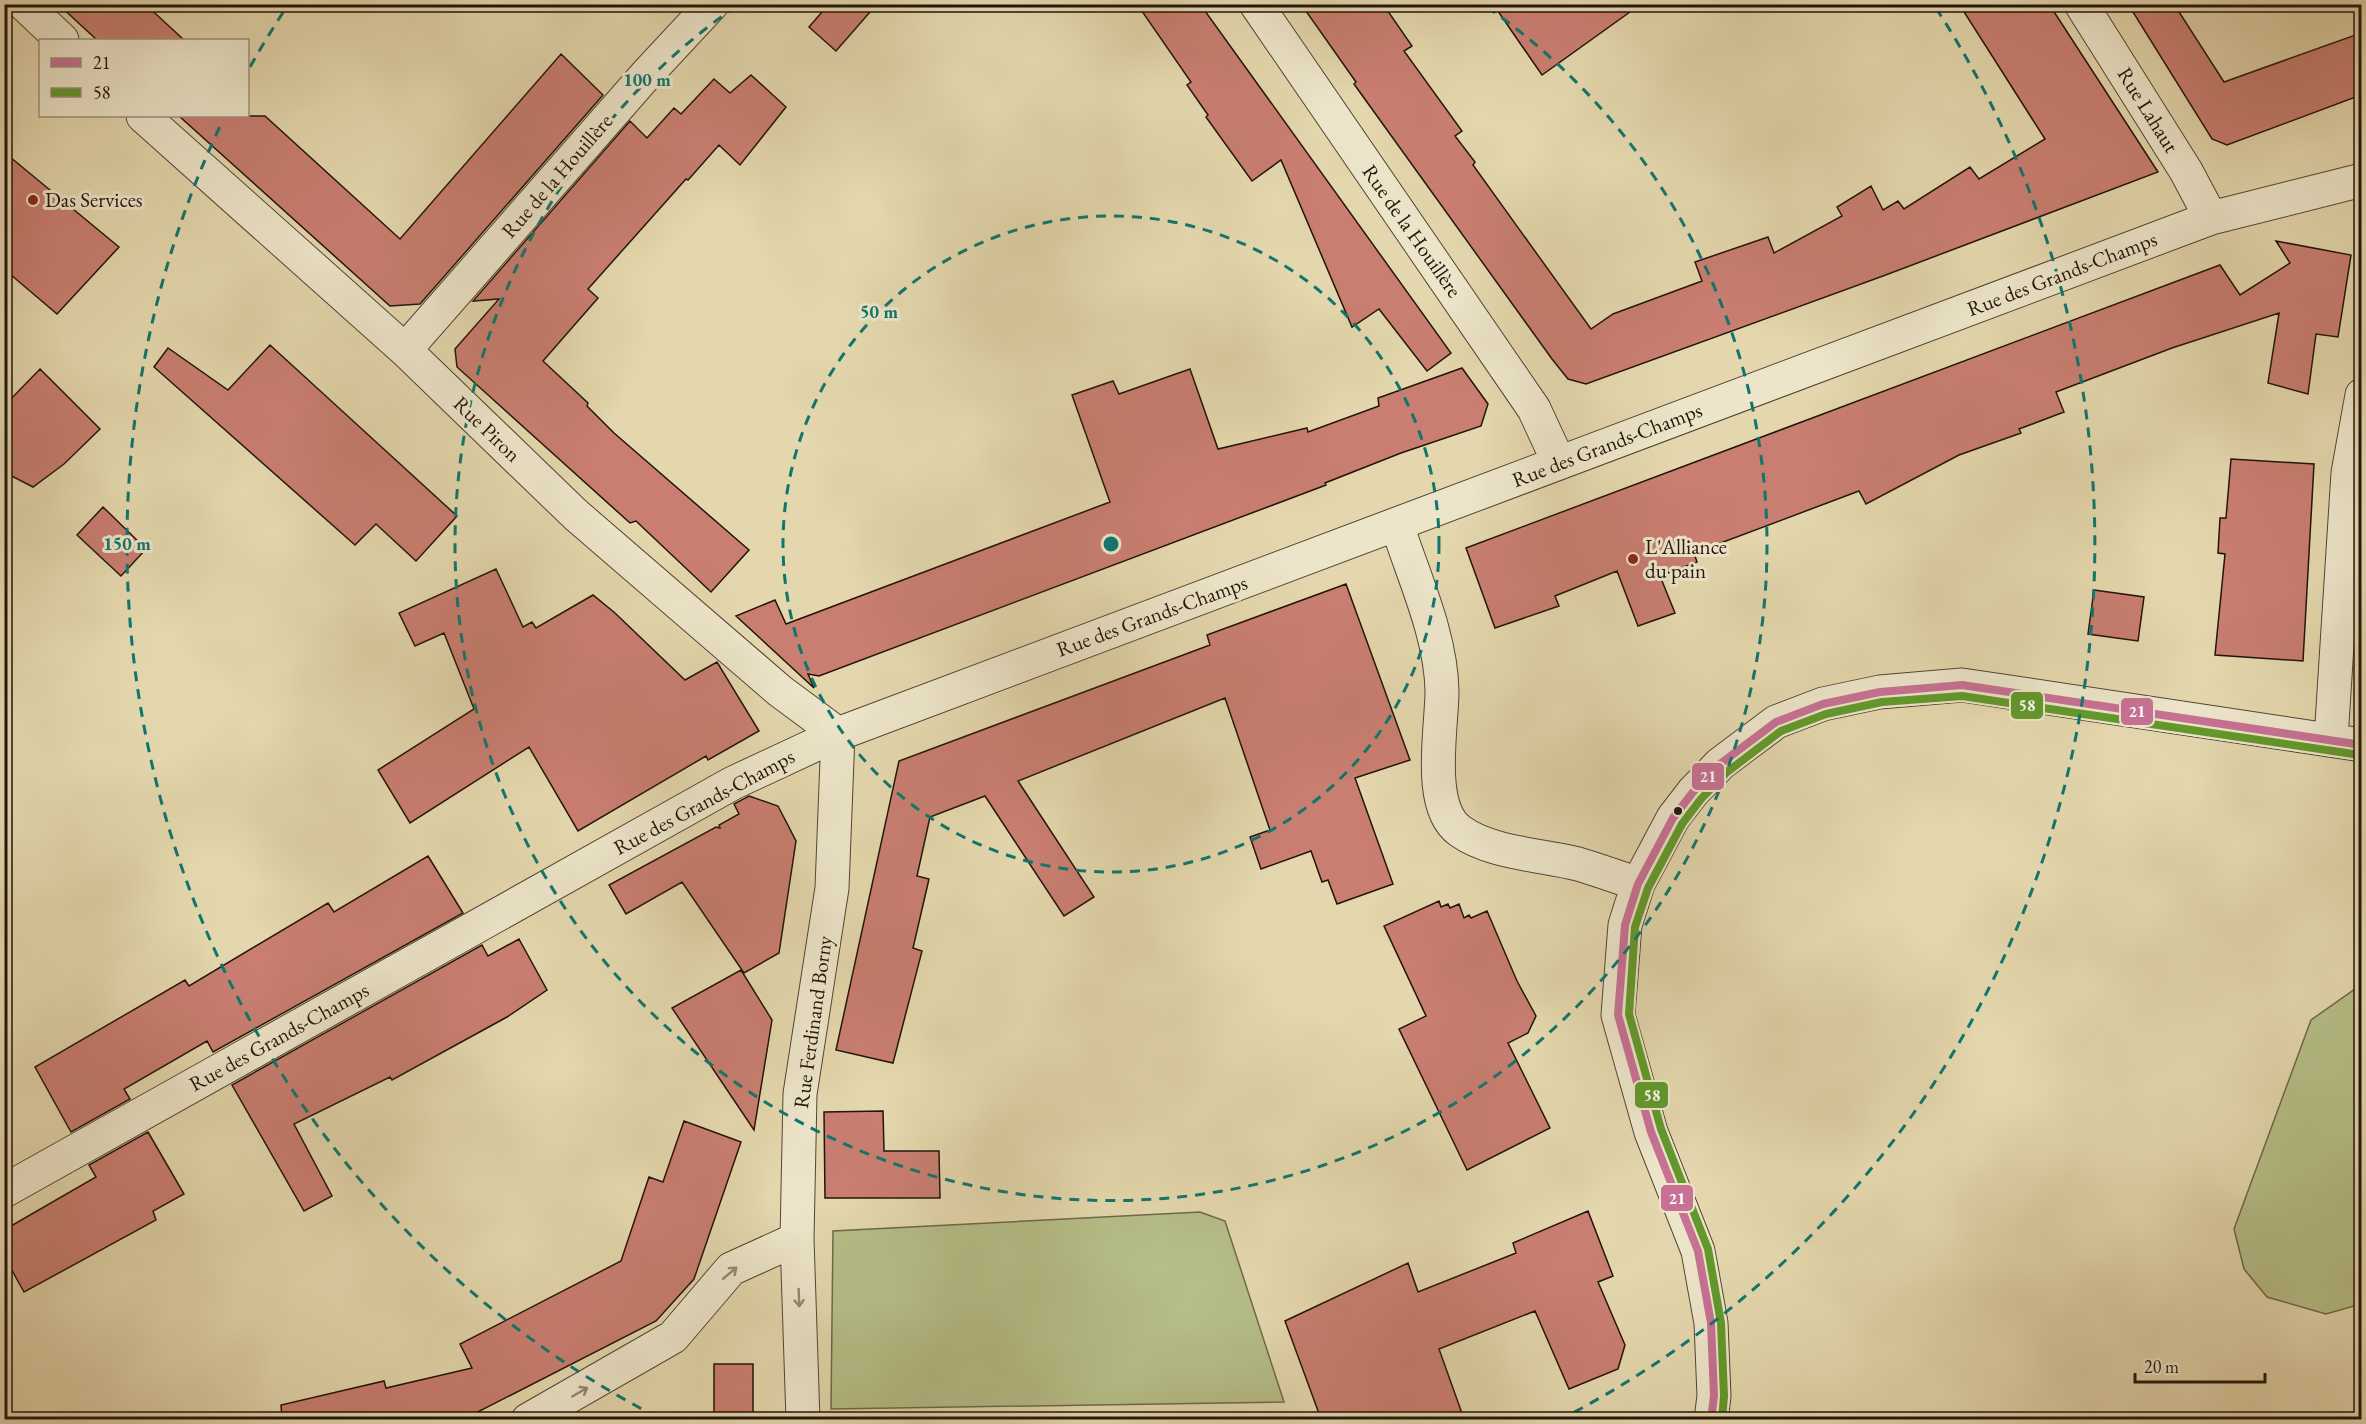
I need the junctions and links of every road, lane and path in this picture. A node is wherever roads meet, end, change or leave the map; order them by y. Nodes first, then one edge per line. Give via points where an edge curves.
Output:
1 (24, 4) edge
2 (712, 4) edge
3 (1256, 4) edge
4 (2081, 4) edge
5 (61, 39) edge
6 (144, 117) edge
7 (2361, 180) edge
8 (2211, 218) junction
9 (405, 350) junction
10 (2361, 395) edge
11 (1559, 464) junction
12 (1397, 525) junction
13 (838, 734) junction
14 (2346, 742) edge
15 (1638, 884) junction
16 (4, 1191) edge
17 (797, 1239) junction
18 (528, 1419) edge
19 (803, 1419) edge
20 (1711, 1419) edge

1 - 5 street
2 - 9 street, Rue de la Houillère
3 - 11 street, Rue de la Houillère via 1534,409
4 - 8 street, Rue Lahaut via 2187,171
6 - 9 street, Rue Piron
7 - 8 street, Rue des Grands-Champs
8 - 11 street, Rue des Grands-Champs
9 - 13 street, Rue Piron via 576,514 780,692
10 - 14 street via 2348,473
11 - 12 street, Rue des Grands-Champs
12 - 13 street, Rue des Grands-Champs
12 - 15 street via 1433,634 1442,689 1439,786 1445,812 1458,830 1480,842 1578,864
13 - 16 street, Rue des Grands-Champs via 733,783
13 - 17 street, Rue Ferdinand Borny via 832,888 800,1094
14 - 15 street via 1962,685 1880,692 1823,704 1776,722 1720,764 1673,818
15 - 20 street via 1625,925 1618,1015 1651,1131 1698,1251 1711,1323
18 -> 17 street via 674,1337 731,1269
17 -> 19 street, Rue Ferdinand Borny

